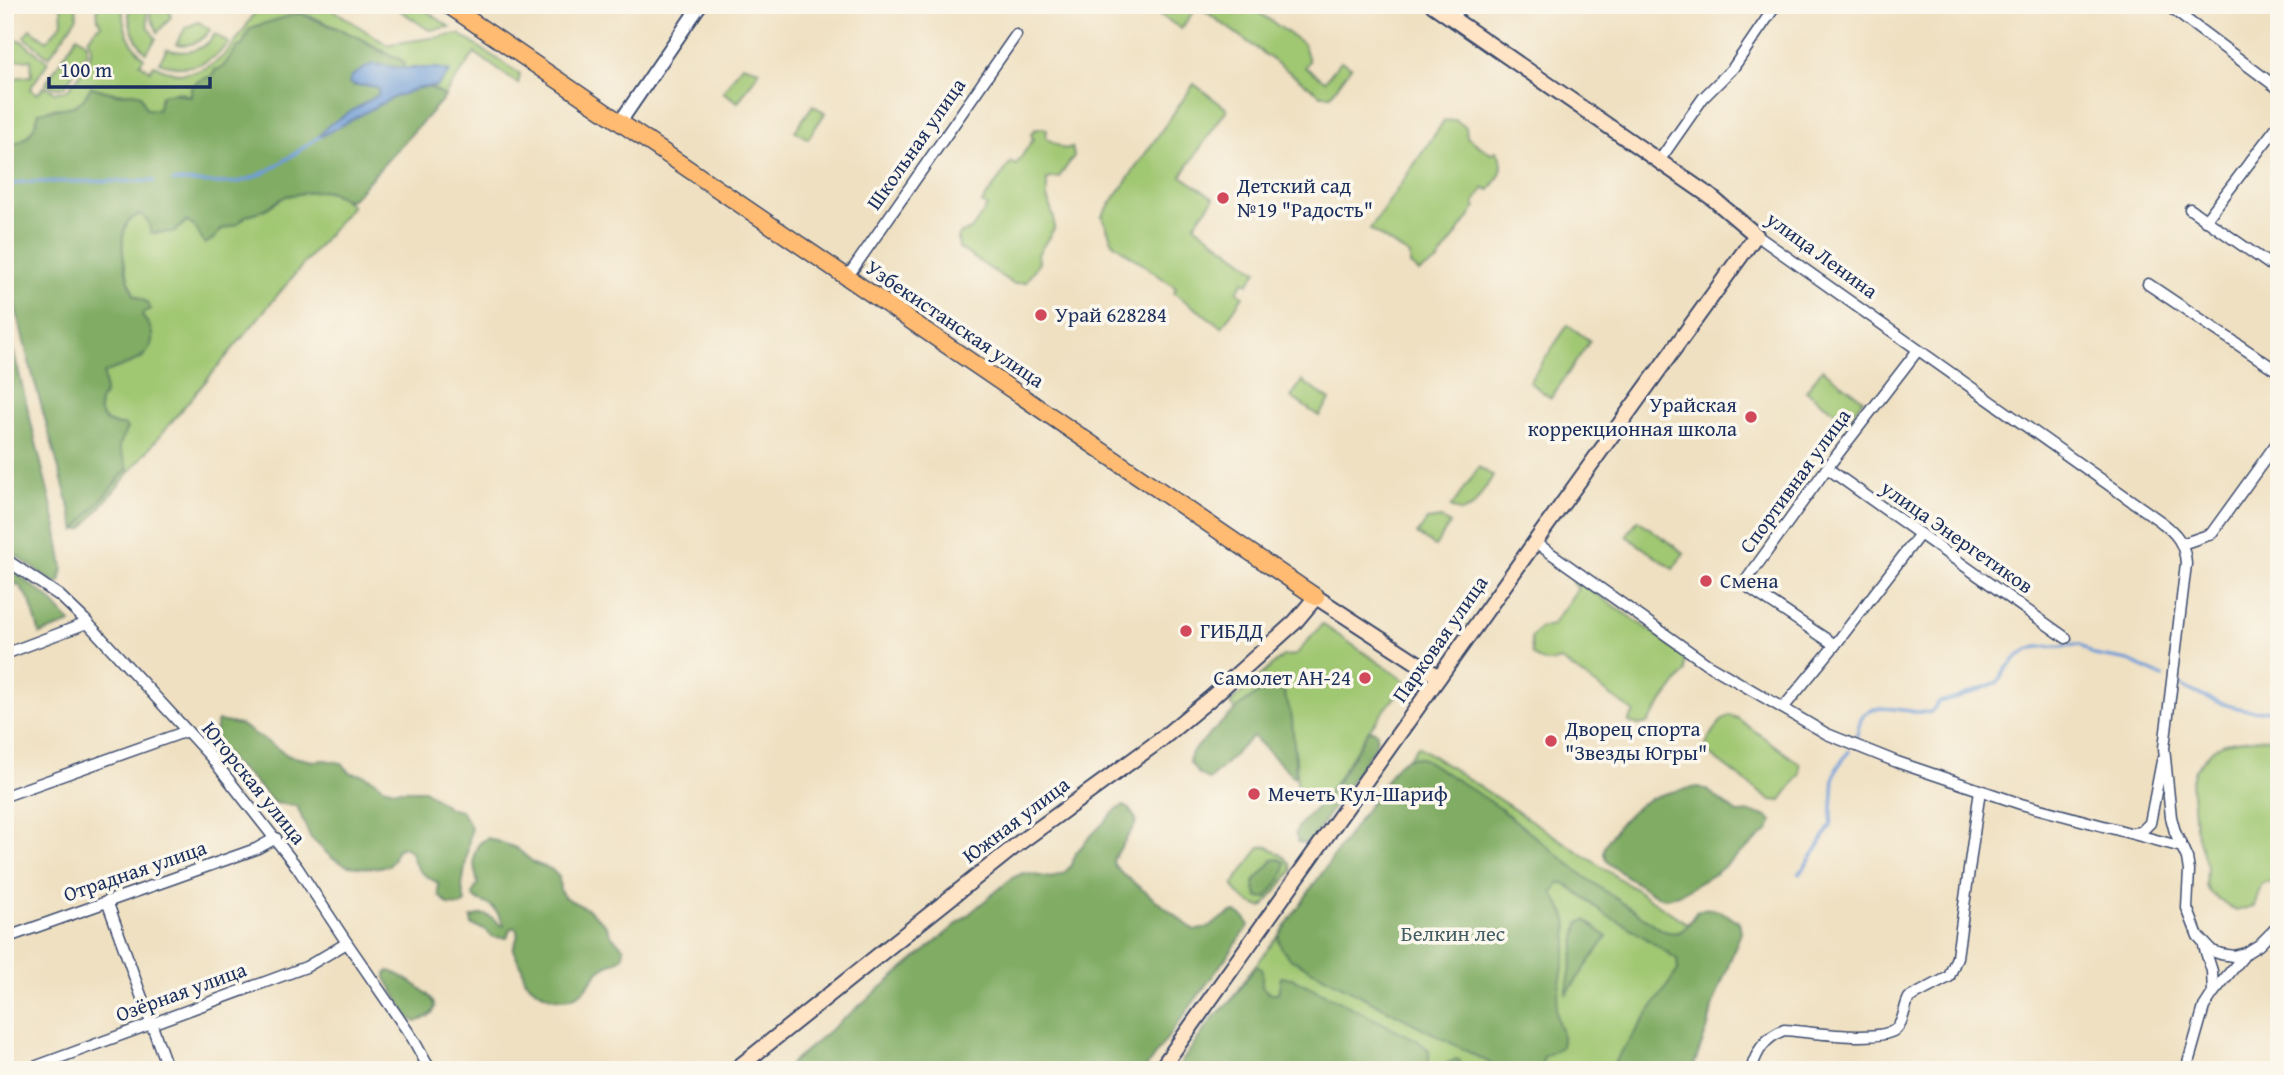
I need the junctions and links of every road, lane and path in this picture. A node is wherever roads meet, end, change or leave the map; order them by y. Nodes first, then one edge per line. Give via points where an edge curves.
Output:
1 (448, 5) edge
2 (700, 5) edge
3 (1433, 5) edge
4 (1462, 5) edge
5 (1776, 5) edge
6 (2167, 5) edge
7 (1452, 19) junction
8 (1016, 35) dead end
9 (2279, 89) edge
10 (620, 122) junction
11 (2279, 124) edge
12 (1659, 161) junction
13 (2190, 209) dead end
14 (2205, 220) junction
15 (1756, 234) junction
16 (2279, 271) edge
17 (848, 276) junction
18 (2148, 284) dead end
19 (1918, 350) junction
20 (2279, 372) edge
21 (2279, 440) edge
22 (1827, 468) junction
23 (1920, 534) junction
24 (1535, 542) junction
25 (2182, 544) junction
26 (5, 559) edge
27 (1316, 597) junction
28 (87, 623) junction
29 (2066, 638) dead end
30 (1835, 645) junction
31 (5, 654) edge
32 (1438, 677) junction
33 (1783, 708) junction
34 (187, 731) junction
35 (2164, 748) junction
36 (1980, 790) junction
37 (5, 796) edge
38 (2130, 833) junction
39 (276, 838) junction
40 (2182, 847) junction
41 (107, 901) junction
42 (2279, 925) edge
43 (5, 939) edge
44 (347, 943) junction
45 (2203, 943) junction
46 (2246, 953) junction
47 (2213, 993) junction
48 (150, 1024) junction
49 (429, 1067) edge
50 (26, 1070) edge
51 (167, 1070) edge
52 (415, 1070) edge
53 (735, 1070) edge
54 (1160, 1070) edge
55 (1751, 1070) edge
56 (2186, 1070) edge

1 - 10 main road, Узбекистанская улица
2 - 10 street
3 - 7 main road, улица Ленина
4 - 7 street
5 - 12 street
6 - 9 street
7 - 12 main road, улица Ленина
8 - 17 street, Школьная улица
10 - 17 main road, Узбекистанская улица
11 - 14 street
12 - 15 main road, улица Ленина
13 - 14 street
14 - 16 street
15 - 19 street, улица Ленина
15 - 24 main road, Парковая улица
17 - 27 main road, Узбекистанская улица
18 - 20 street
19 - 22 street, Спортивная улица
19 - 25 street, улица Ленина via 2166,526
21 - 25 street via 2211,534
22 - 23 street, улица Энергетиков
22 - 30 street, Спортивная улица via 1746,583
23 - 29 street, улица Энергетиков
23 - 30 street
24 - 32 main road, Парковая улица
24 - 33 street via 1700,659
25 - 35 street via 2185,574
26 - 28 street, Югорская улица via 60,596
27 - 32 main road, Узбекистанская улица
27 - 53 main road, Южная улица via 1296,622 1191,715 1019,843
28 - 31 street
28 - 34 street, Югорская улица
30 - 33 street
32 - 54 main road, Парковая улица
33 - 36 street via 1851,744
34 - 37 street
34 - 39 street, Югорская улица
35 - 38 street via 2150,823 2141,832
35 - 40 street via 2171,817
36 - 38 street
36 - 55 street via 1957,957 1949,977 1909,998 1900,1024 1891,1033 1856,1036 1784,1030 1763,1043
38 - 40 street
39 - 41 street, Отрадная улица
39 - 44 street, Югорская улица
40 - 45 street via 2188,858 2187,908
41 - 43 street, Отрадная улица
41 - 48 street
42 - 46 street
44 - 48 street, Озёрная улица via 306,967
44 - 49 street, Югорская улица
45 - 46 street via 2221,954
45 - 47 street
46 - 47 street
47 - 56 street via 2204,1007
48 - 50 street, Озёрная улица
48 - 51 street
49 - 52 street

